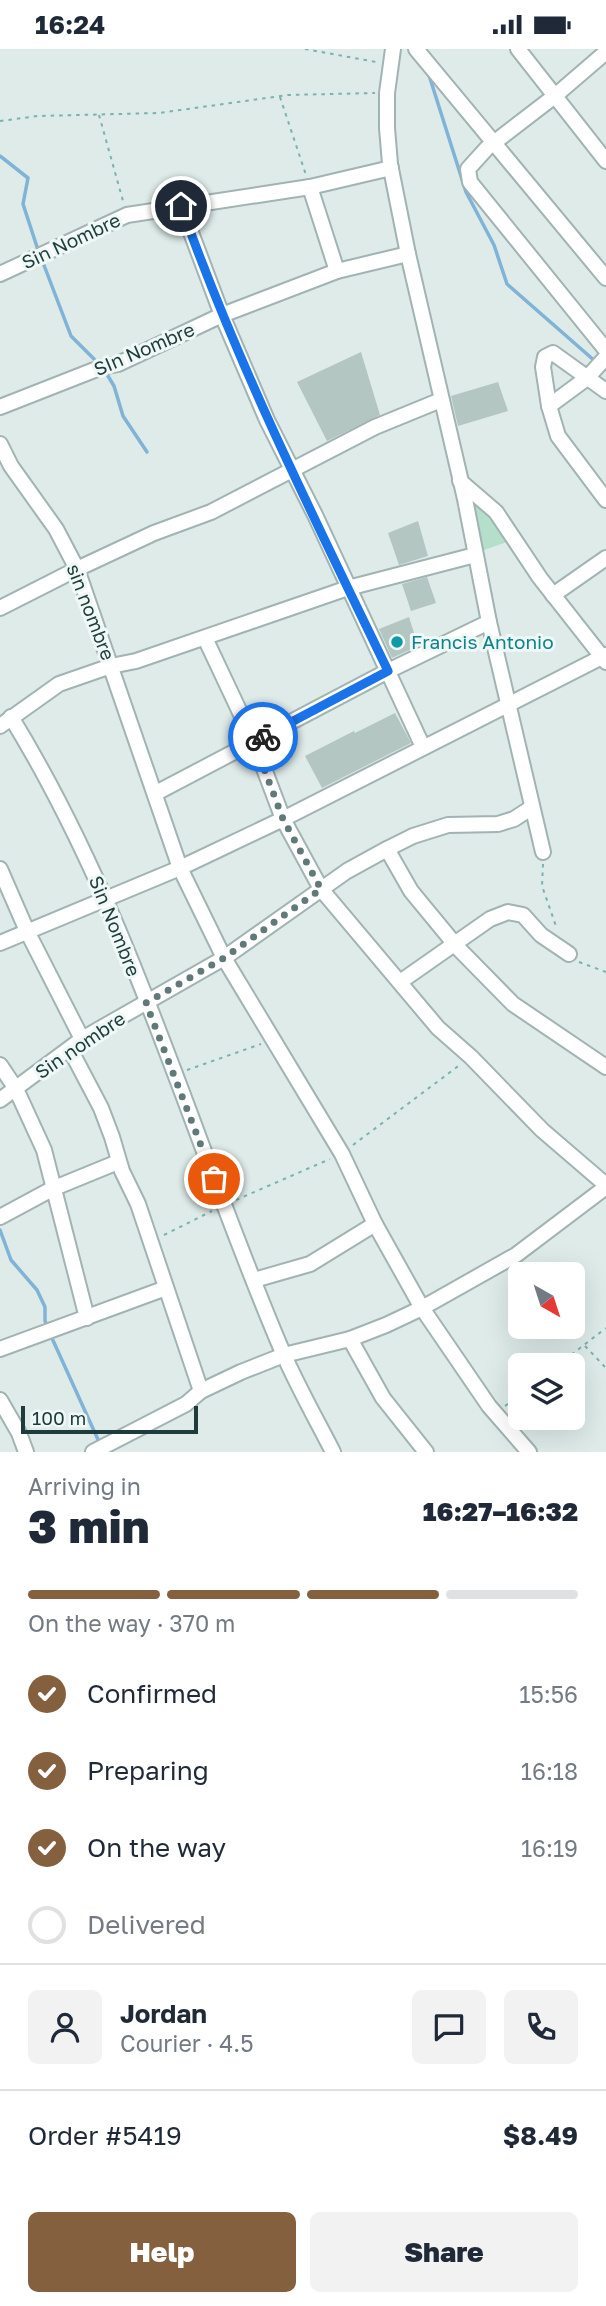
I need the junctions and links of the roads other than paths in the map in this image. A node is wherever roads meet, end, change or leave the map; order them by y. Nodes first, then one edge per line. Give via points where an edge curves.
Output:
1 (393, 49) edge
2 (416, 49) edge
3 (518, 49) edge
4 (606, 52) edge
5 (556, 95) junction
6 (495, 142) junction
7 (606, 161) edge
8 (391, 168) junction
9 (310, 187) junction
10 (181, 206) junction
11 (408, 254) junction
12 (337, 271) junction
13 (0, 274) edge
14 (606, 278) edge
15 (222, 315) junction
16 (606, 350) edge
17 (606, 357) edge
18 (587, 378) junction
19 (606, 391) edge
20 (441, 400) junction
21 (549, 406) junction
22 (0, 407) edge
23 (0, 444) edge
24 (290, 469) junction
25 (460, 481) junction
26 (606, 500) edge
27 (475, 555) junction
28 (606, 558) edge
29 (77, 569) junction
30 (348, 588) junction
31 (553, 595) junction
32 (0, 608) edge
33 (489, 622) junction
34 (205, 638) junction
35 (605, 658) edge
36 (111, 666) junction
37 (388, 671) junction
38 (508, 705) junction
39 (6, 721) edge
40 (254, 742) junction
41 (423, 747) junction
42 (156, 793) junction
43 (531, 808) junction
44 (283, 819) junction
45 (387, 849) junction
46 (543, 852) road end
47 (180, 868) junction
48 (0, 869) edge
49 (321, 889) junction
50 (106, 898) junction
51 (27, 931) junction
52 (0, 943) edge
53 (454, 943) junction
54 (569, 954) road end
55 (224, 958) junction
56 (400, 982) junction
57 (146, 1003) junction
58 (82, 1039) junction
59 (69, 1049) junction
60 (0, 1065) edge
61 (606, 1067) edge
62 (16, 1089) junction
63 (0, 1100) edge
64 (118, 1162) junction
65 (606, 1186) edge
66 (52, 1189) junction
67 (0, 1217) edge
68 (375, 1224) junction
69 (254, 1280) junction
70 (166, 1288) junction
71 (422, 1308) junction
72 (87, 1318) junction
73 (351, 1339) junction
74 (0, 1349) edge
75 (284, 1355) junction
76 (201, 1391) junction
77 (0, 1400) edge
78 (26, 1452) edge
79 (93, 1452) edge
80 (333, 1452) edge
81 (426, 1452) edge
82 (529, 1452) edge

1 - 8 street via 387,93
2 - 6 street
3 - 5 street
4 - 5 street
5 - 6 street
5 - 7 street
6 - 14 street
6 - 16 street via 468,169 470,182
8 - 9 street, Sin Nombre
8 - 11 street
9 - 10 street, Sin Nombre
9 - 12 street
10 - 13 street, Sin Nombre via 127,215
10 - 15 street
11 - 12 street, SIn Nombre
11 - 20 street
12 - 15 street, SIn Nombre
15 - 22 street, SIn Nombre via 118,364
15 - 24 street
17 - 18 street
18 - 19 street
18 - 21 street
18 - 21 street via 553,352 545,357
20 - 24 street, Sin Nombre
20 - 25 street
21 - 26 street via 558,436
23 - 29 street, sin nombre
24 - 29 street, Sin Nombre via 211,512
24 - 30 street
25 - 27 street
25 - 31 street via 496,512
27 - 30 street, Sin Nombre
27 - 33 street
28 - 31 street
29 - 32 street, Sin Nombre
29 - 36 street, sin nombre
30 - 34 street, Sin Nombre
30 - 37 street
31 - 35 street
33 - 37 street
33 - 38 street
34 - 36 street, Sin Nombre
34 - 40 street
35 - 38 street
36 - 39 street, Sin Nombre via 59,684
36 - 42 street, sin nombre
37 - 40 street
37 - 41 street
38 - 41 street
38 - 43 street
39 - 50 street, Sin Nombre via 39,762
40 - 42 street
40 - 44 street
41 - 44 street
42 - 47 street, sin nombre
43 - 45 street, Sin nombre via 498,824 448,825
43 - 46 street
44 - 47 street
44 - 49 street
45 - 49 street, Sin nombre
45 - 53 street via 411,891
47 - 50 street
47 - 55 street, sin nombre
48 - 51 street
49 - 55 street, Sin nombre
49 - 56 street
50 - 51 street
50 - 57 street, Sin Nombre
51 - 52 street
51 - 58 street
53 - 54 street via 508,912 523,915 541,935
53 - 56 street
53 - 61 street via 513,1005
55 - 57 street, Sin nombre
55 - 68 street, sin nombre via 342,1154
56 - 65 street via 438,1028
57 - 58 street, Sin nombre
57 - 69 street, Sin Nombre
58 - 59 street, Sin nombre
59 - 62 street, Sin nombre
59 - 64 street via 101,1108
60 - 62 street
62 - 63 street, Sin nombre
62 - 66 street via 44,1150
64 - 66 street
64 - 70 street via 138,1204
65 - 71 street via 516,1255
66 - 67 street
66 - 72 street
68 - 69 street via 310,1264
68 - 71 street, sin nombre
69 - 75 street, Sin Nombre
70 - 72 street
70 - 76 street
71 - 73 street
71 - 82 street, sin nombre via 495,1413
72 - 74 street
73 - 75 street
73 - 81 street via 383,1398
75 - 76 street
75 - 80 street, Sin Nombre
76 - 79 street via 186,1404
77 - 78 street

